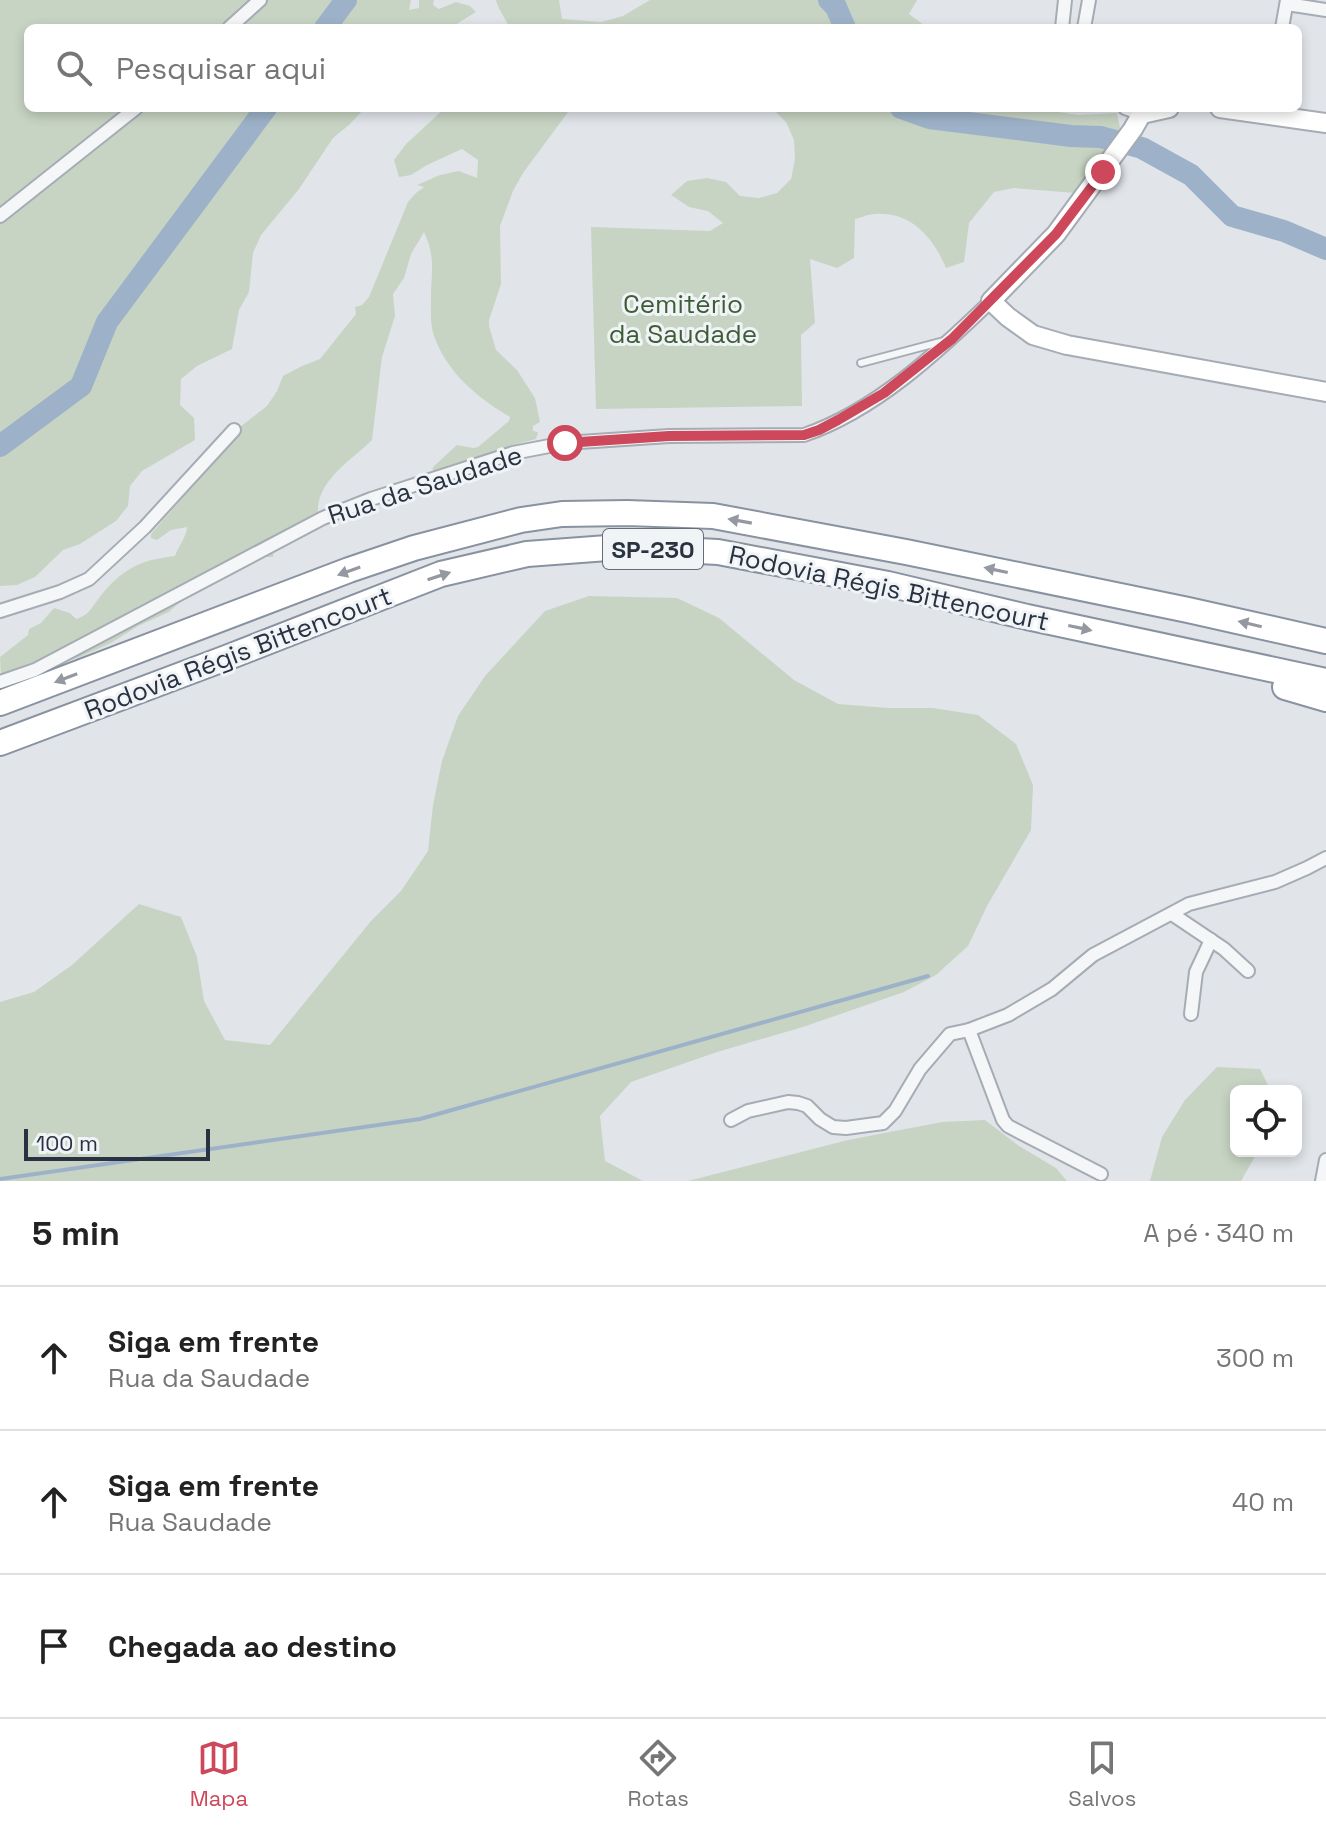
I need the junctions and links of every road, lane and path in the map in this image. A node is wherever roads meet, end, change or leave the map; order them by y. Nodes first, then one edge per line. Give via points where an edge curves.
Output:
1 (260, 0) edge
2 (1065, 0) edge
3 (1089, 0) edge
4 (1287, 2) edge
5 (1326, 10) edge
6 (233, 24) edge
7 (1062, 24) edge
8 (1085, 24) edge
9 (1283, 24) edge
10 (131, 112) edge
11 (1271, 112) edge
12 (1136, 115) edge
13 (1326, 123) edge
14 (0, 216) edge
15 (991, 301) junction
16 (952, 339) junction
17 (861, 363) dead end
18 (1326, 392) edge
19 (234, 430) dead end
20 (0, 611) edge
21 (1131, 638) junction
22 (1326, 641) edge
23 (1326, 681) edge
24 (4, 695) edge
25 (1326, 699) edge
26 (0, 743) edge
27 (1326, 858) edge
28 (1172, 914) junction
29 (1211, 940) junction
30 (1248, 971) dead end
31 (1191, 1014) dead end
32 (969, 1030) junction
33 (731, 1120) dead end
34 (1326, 1160) edge
35 (1101, 1174) dead end
36 (1322, 1181) edge

1 - 6 street
2 - 7 street
3 - 8 street
4 - 5 street
4 - 9 street
10 - 14 street
11 - 13 street
12 - 15 street, Rua da Saudade via 1103,172 1056,234
15 - 16 street, Rua da Saudade
15 - 18 street via 1033,335 1067,345
16 - 17 lane
16 - 24 street, Rua da Saudade via 884,393 804,435 565,443 513,453 371,499 323,518 35,670
19 - 20 street via 89,579
21 - 23 highway, Rodovia Régis Bittencourt / SP-230
21 - 25 highway via 1191,664
26 -> 21 highway, Rodovia Régis Bittencourt / SP-230 via 441,574 527,554 621,547 718,552
22 -> 24 highway, Rodovia Régis Bittencourt / SP-230 via 713,516 584,513 521,520 414,548
27 - 28 street via 1275,882 1189,904
28 - 29 street
28 - 32 street via 1093,955 1052,989 1008,1015
29 - 30 street
29 - 31 street via 1196,972
32 - 33 street via 944,1040 883,1123 833,1127 807,1106 788,1102
32 - 35 street via 1008,1126
34 - 36 street

